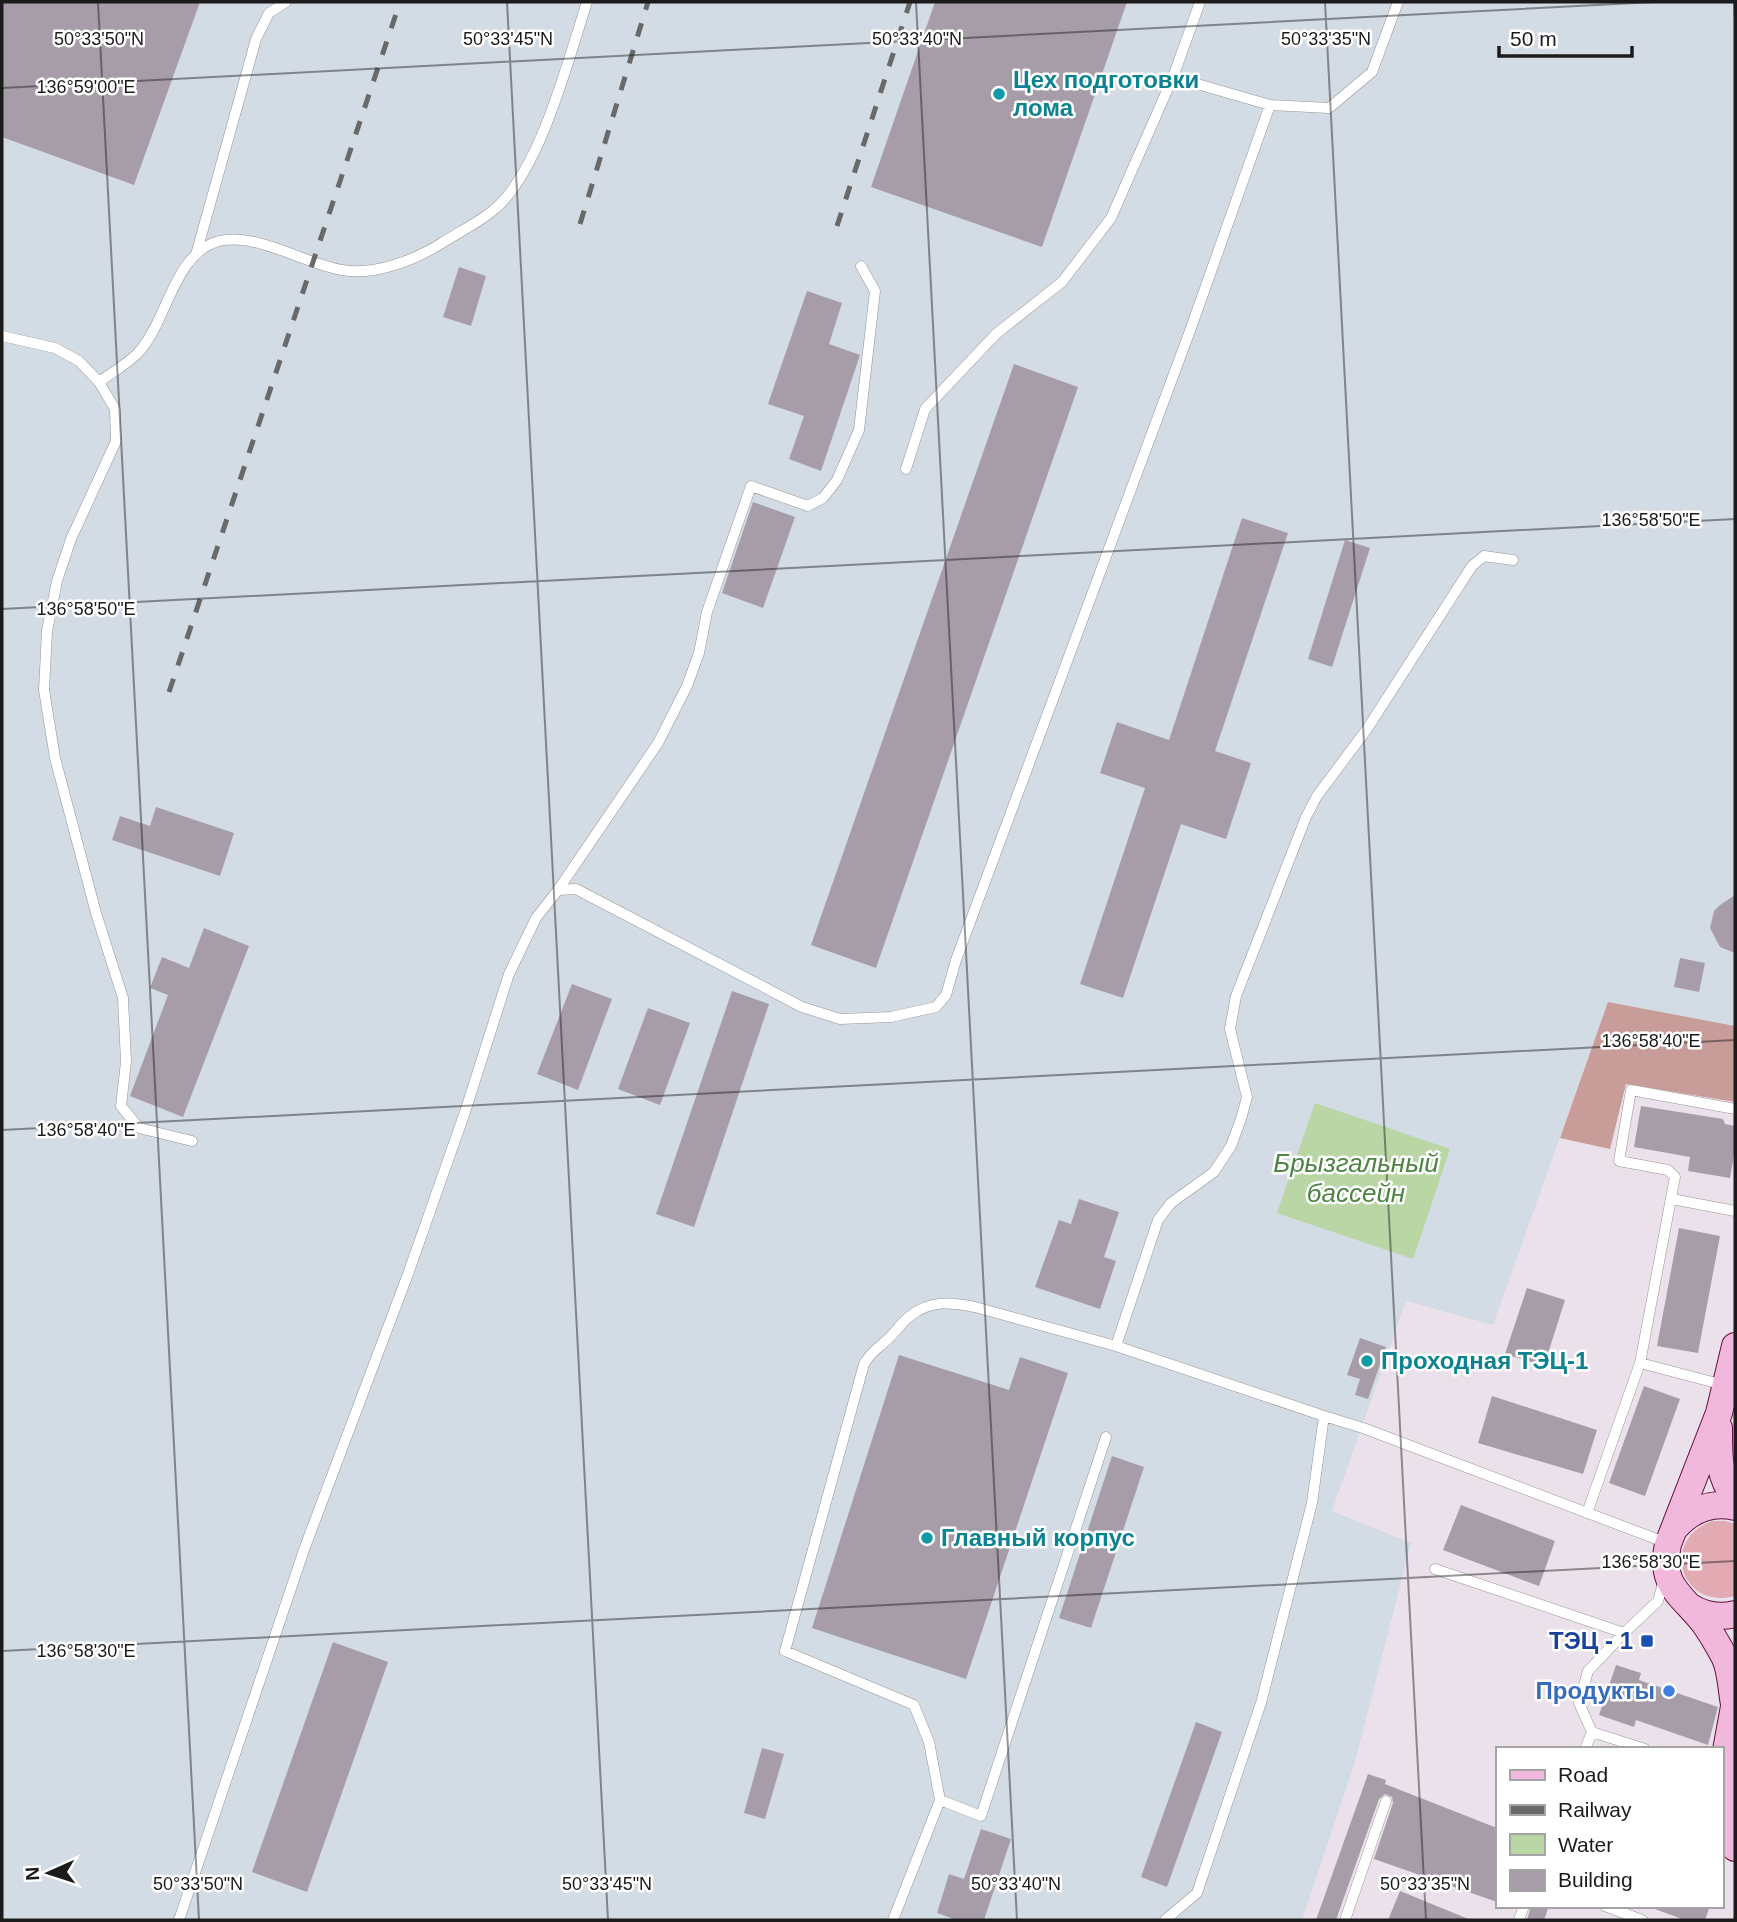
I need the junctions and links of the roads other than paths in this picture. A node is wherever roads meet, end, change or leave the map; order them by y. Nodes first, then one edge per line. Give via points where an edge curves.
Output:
1 (286, 2) edge
2 (587, 2) edge
3 (1200, 2) edge
4 (1398, 2) edge
5 (1173, 77) junction
6 (1270, 106) junction
7 (197, 251) junction
8 (861, 266) dead end
9 (2, 336) edge
10 (99, 382) junction
11 (906, 469) dead end
12 (1513, 561) dead end
13 (558, 890) junction
14 (1735, 1109) edge
15 (192, 1141) dead end
16 (1672, 1199) junction
17 (1735, 1211) edge
18 (1116, 1346) junction
19 (1640, 1363) junction
20 (1732, 1364) edge
21 (1719, 1412) junction
22 (1324, 1416) junction
23 (1106, 1437) dead end
24 (1735, 1498) edge
25 (1735, 1507) edge
26 (1587, 1513) junction
27 (1671, 1537) junction
28 (1435, 1569) dead end
29 (1666, 1573) junction
30 (1682, 1601) junction
31 (1735, 1614) edge
32 (1624, 1633) junction
33 (1735, 1702) edge
34 (1592, 1732) junction
35 (1586, 1747) edge
36 (1638, 1747) edge
37 (1723, 1767) edge
38 (1723, 1783) edge
39 (940, 1800) junction
40 (1386, 1801) dead end
41 (1725, 1805) edge
42 (1735, 1847) edge
43 (1610, 1908) edge
44 (178, 1920) edge
45 (894, 1920) edge
46 (1165, 1920) edge
47 (1345, 1920) edge
48 (1642, 1920) edge

1 - 7 lane via 269,13 256,39
2 - 7 lane via 543,133 520,180 496,208 460,232 420,257 382,268 344,271 277,247 241,241 220,241
3 - 5 lane
4 - 6 lane via 1372,72 1329,108
5 - 6 lane
5 - 11 lane via 1111,218 1062,282 996,334 925,409
6 - 13 lane via 946,995 936,1007 891,1017 840,1018 815,1011 576,889
7 - 10 lane via 138,353
8 - 13 lane via 875,291 859,429 837,480 823,498 808,506 751,486 707,611 687,687 658,743
9 - 10 lane via 55,348 79,361
10 - 15 lane via 115,408 116,441 57,581 47,631 44,690 55,758 123,998 126,1062 121,1107 139,1128
12 - 18 lane via 1484,556 1472,566 1306,817 1234,1003 1230,1029 1247,1097 1241,1119 1214,1172 1171,1203 1158,1220
13 - 44 lane via 536,918 509,974 465,1112 305,1547
14 - 16 lane via 1631,1090 1619,1161 1668,1170 1675,1177
16 - 17 lane
16 - 19 lane
18 - 22 lane
18 - 39 lane via 975,1307 939,1303 909,1317 871,1351 864,1364 785,1651 914,1706 929,1742
19 - 20 lane
19 - 26 lane
20 - 21 street
21 - 24 street via 1719,1466
21 - 27 street
22 - 26 lane
22 - 46 lane via 1312,1503 1261,1703 1197,1893
23 - 39 lane via 981,1816
25 - 27 street via 1699,1509 1685,1517
26 - 27 lane
27 - 29 street
28 - 32 lane
29 - 30 street
29 - 32 lane via 1658,1601
30 - 31 street via 1713,1616
30 - 33 street via 1704,1623 1726,1659
32 - 34 lane via 1588,1671 1579,1703
33 - 37 street
34 - 35 lane
34 - 36 lane
38 - 41 street
39 - 45 lane
40 - 47 lane
41 - 42 street
43 - 48 lane

